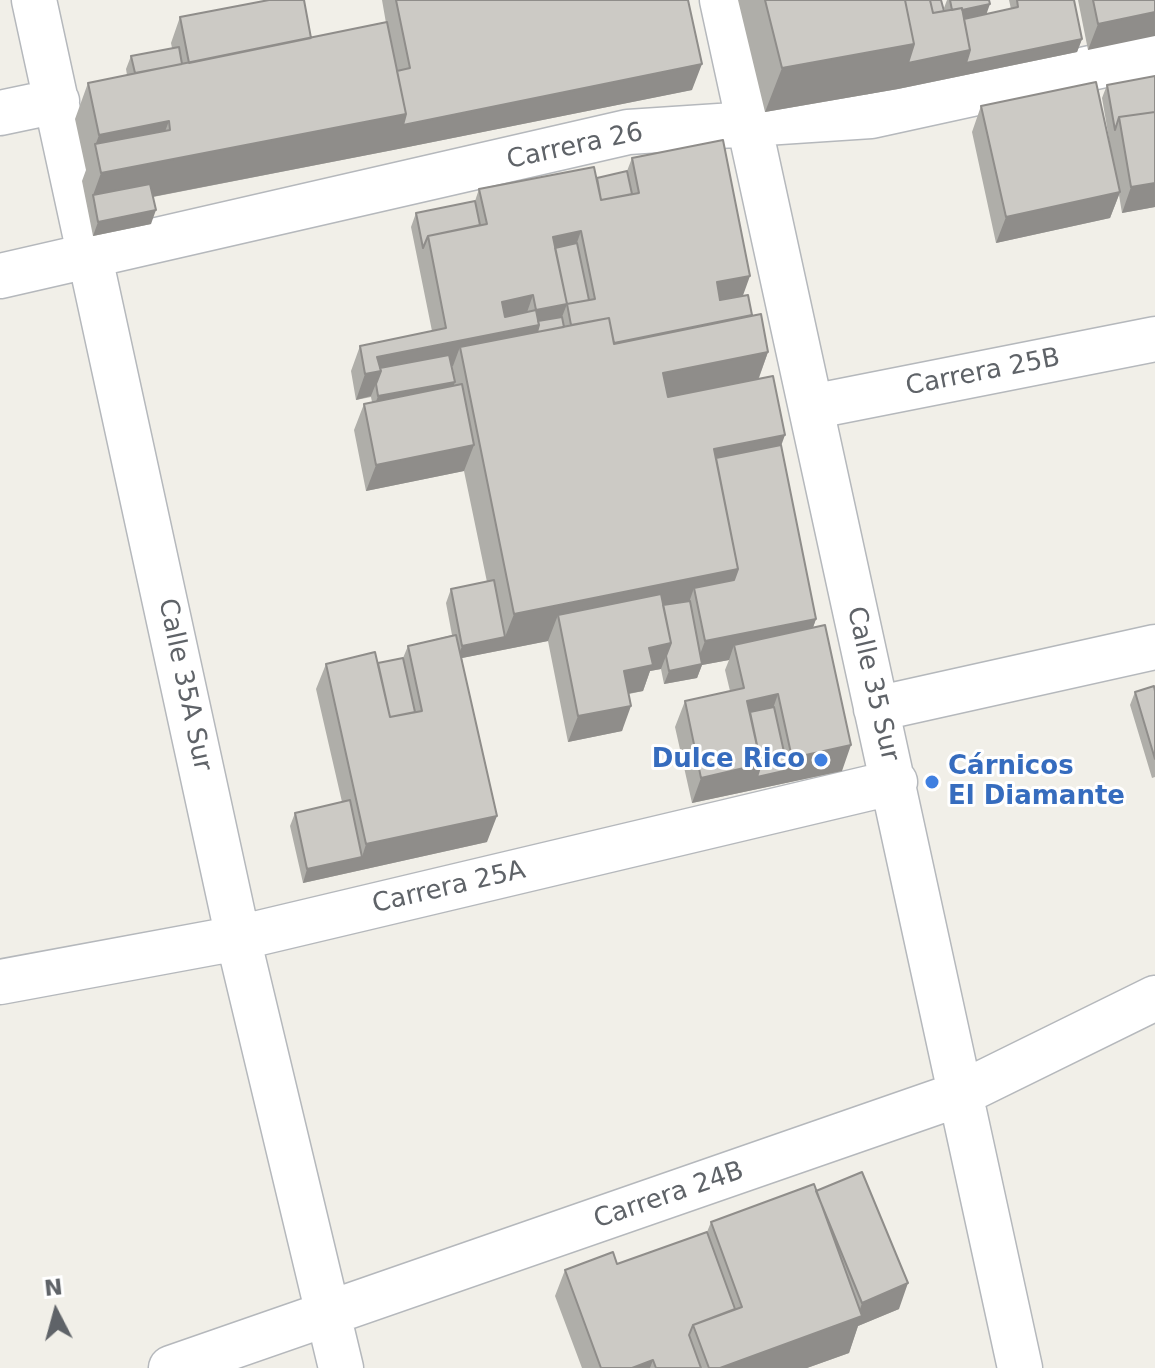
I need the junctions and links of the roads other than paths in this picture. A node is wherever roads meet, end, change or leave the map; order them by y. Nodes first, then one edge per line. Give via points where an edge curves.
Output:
1 (34, 0) edge
2 (722, 0) edge
3 (1155, 54) edge
4 (57, 101) junction
5 (0, 113) edge
6 (750, 125) junction
7 (92, 257) junction
8 (0, 276) edge
9 (1155, 339) edge
10 (811, 407) junction
11 (1155, 647) edge
12 (876, 709) junction
13 (895, 782) junction
14 (238, 938) junction
15 (0, 982) edge
16 (1155, 998) edge
17 (960, 1094) junction
18 (329, 1315) junction
19 (171, 1368) edge
20 (341, 1368) edge
21 (1020, 1368) edge

1 - 4 street, Calle 35A Sur
2 - 6 street, Calle 35 Sur
3 - 6 street, Carrera 26 via 871,116
4 - 5 street
4 - 7 street, Calle 35A Sur
6 - 7 street, Carrera 26 via 628,132
6 - 10 street, Calle 35 Sur
7 - 8 street, Carrera 26
7 - 14 street, Calle 35A Sur
9 - 10 street, Carrera 25B
10 - 12 street, Calle 35 Sur
11 - 12 street
12 - 13 street, Calle 35 Sur
13 - 14 street, Carrera 25A
13 - 17 street, Calle 35 Sur
14 - 15 street, Carrera 25A
14 - 18 street, Calle 35A Sur
16 - 17 street, Carrera 24B
17 - 18 street, Carrera 24B
17 - 21 street, Calle 35 Sur
18 - 19 street, Carrera 24B
18 - 20 street, Calle 35A Sur

